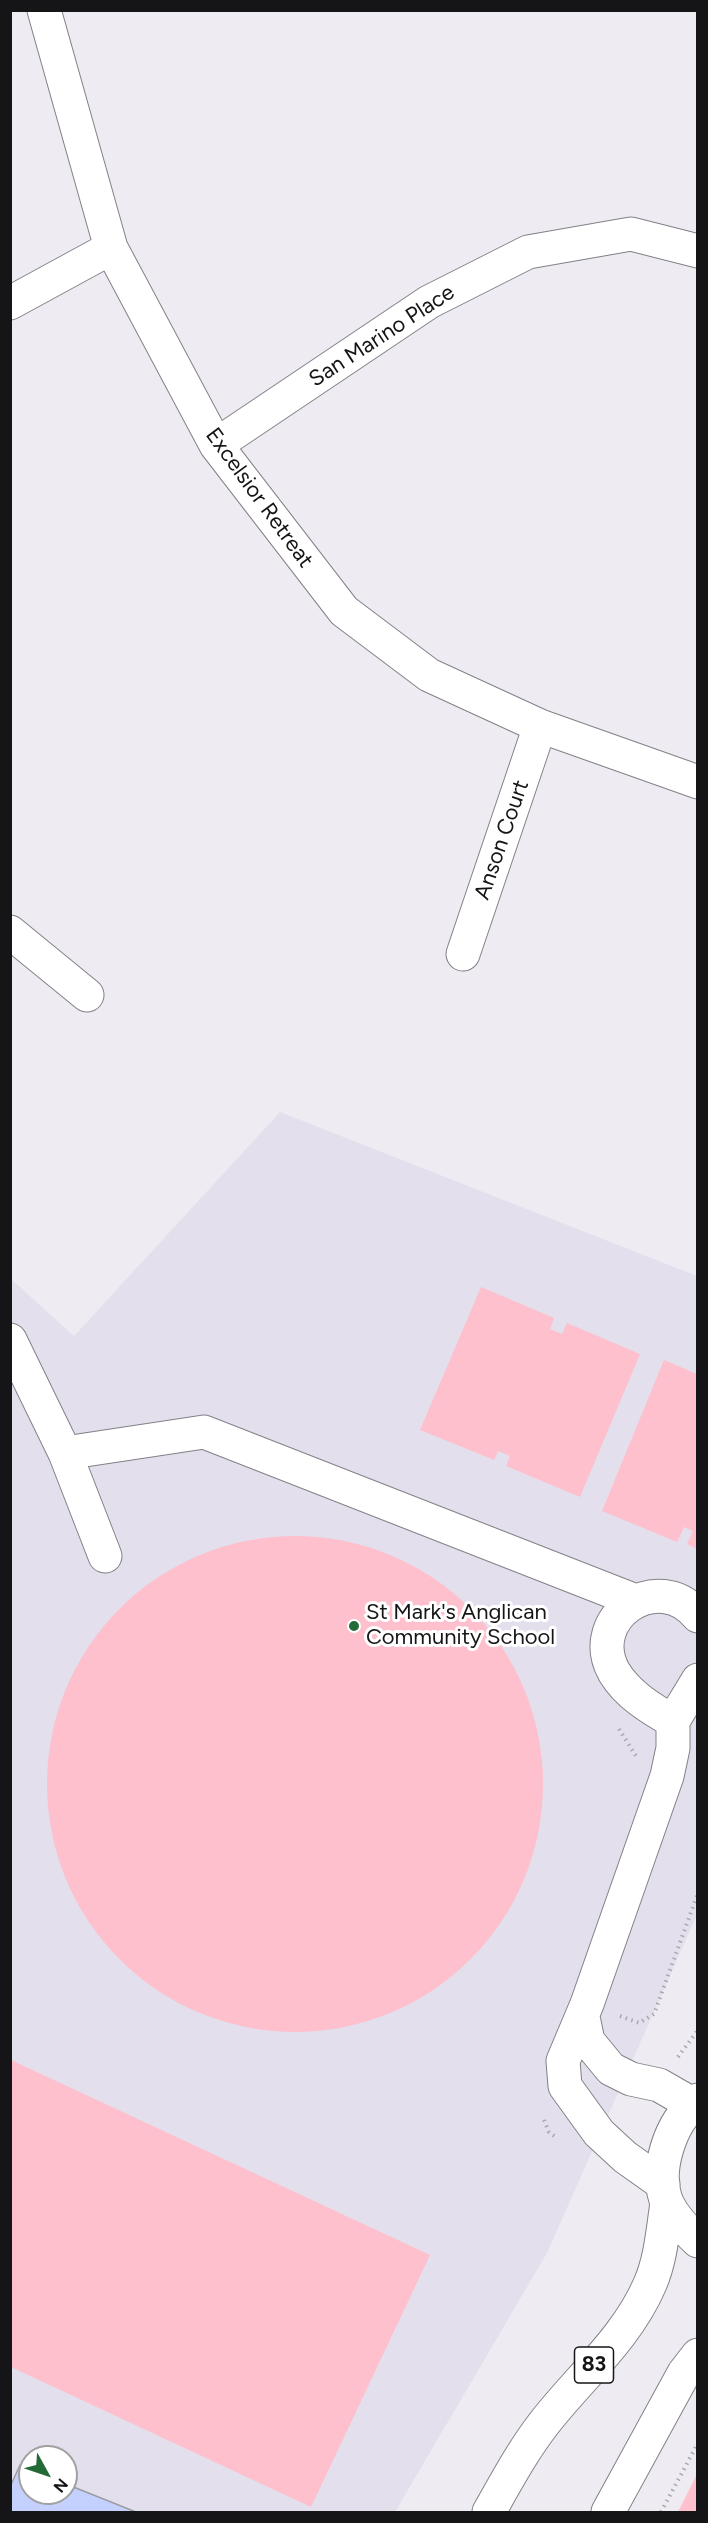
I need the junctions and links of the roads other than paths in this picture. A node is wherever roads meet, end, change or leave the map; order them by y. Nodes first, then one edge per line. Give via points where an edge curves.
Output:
1 (44, 10) edge
2 (111, 248) junction
3 (698, 251) edge
4 (10, 303) edge
5 (216, 445) junction
6 (540, 726) junction
7 (698, 782) edge
8 (10, 932) edge
9 (463, 954) dead end
10 (87, 995) dead end
11 (10, 1340) edge
12 (65, 1453) junction
13 (105, 1556) dead end
14 (636, 1601) junction
15 (698, 1616) edge
16 (698, 1680) edge
17 (673, 1721) junction
18 (585, 2010) junction
19 (695, 2102) edge
20 (665, 2193) junction
21 (698, 2241) edge
22 (698, 2355) edge
23 (489, 2512) edge
24 (608, 2512) edge

1 - 2 street, Excelsior Retreat
2 - 4 street
2 - 5 street, Excelsior Retreat
3 - 5 street, San Marino Place via 631,234 528,252 429,302
5 - 6 street, Excelsior Retreat via 344,611 429,675
6 - 7 street, Excelsior Retreat
6 - 9 street, Anson Court
8 - 10 street
11 - 12 street
12 - 13 street
12 - 14 street via 204,1432
14 - 15 street via 652,1596 669,1597 684,1603
14 - 17 street via 612,1624 609,1656 614,1672 634,1695
16 - 17 street
17 - 18 street via 667,1776
18 - 19 street via 588,2041 611,2069
18 - 20 street via 563,2061 565,2086 598,2133
19 - 20 street, 83 via 670,2140 664,2162
20 - 21 street via 675,2217
20 - 23 street, 83 via 651,2282 638,2310 545,2422
22 - 24 street via 684,2373

